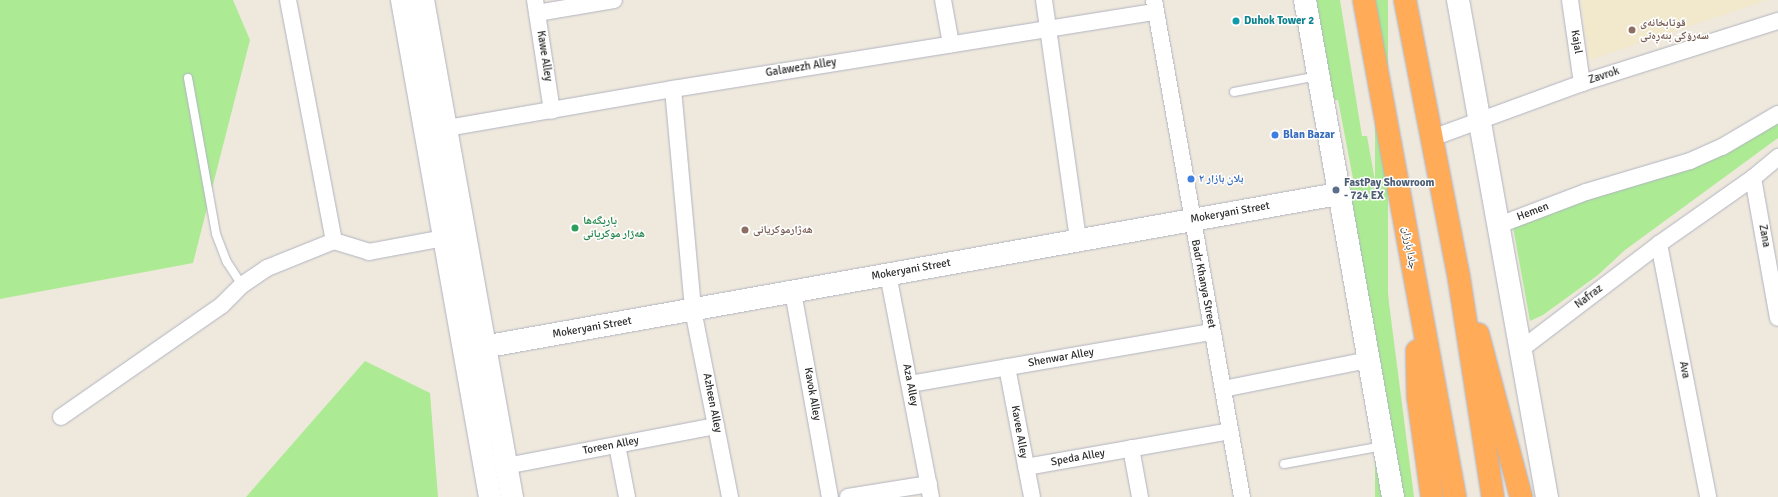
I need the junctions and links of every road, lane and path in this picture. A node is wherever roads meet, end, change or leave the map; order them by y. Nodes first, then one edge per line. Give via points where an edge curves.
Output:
1 (288, 0) edge
2 (402, 0) edge
3 (424, 0) edge
4 (614, 0) edge
5 (943, 0) edge
6 (1044, 0) edge
7 (1305, 0) edge
8 (1364, 0) edge
9 (1405, 0) edge
10 (1458, 0) edge
11 (1570, 0) edge
12 (536, 6) edge
13 (1155, 6) edge
14 (1778, 21) edge
15 (1049, 30) junction
16 (951, 44) junction
17 (1319, 76) junction
18 (188, 78) dead end
19 (1582, 83) junction
20 (673, 89) junction
21 (1234, 92) dead end
22 (552, 111) junction
23 (1778, 114) edge
24 (1479, 119) junction
25 (447, 128) junction
26 (1432, 138) junction
27 (1778, 157) edge
28 (1753, 178) junction
29 (1338, 194) junction
30 (1191, 220) junction
31 (1499, 225) junction
32 (444, 238) junction
33 (1078, 240) junction
34 (334, 241) junction
35 (1659, 244) junction
36 (888, 274) junction
37 (1458, 278) junction
38 (1415, 282) junction
39 (242, 285) junction
40 (793, 292) junction
41 (1776, 292) edge
42 (693, 310) junction
43 (1778, 318) edge
44 (1212, 332) junction
45 (483, 348) junction
46 (1520, 350) junction
47 (1368, 360) junction
48 (1007, 367) junction
49 (910, 384) junction
50 (1223, 389) junction
51 (61, 417) dead end
52 (716, 426) junction
53 (1230, 431) junction
54 (617, 445) junction
55 (1384, 446) junction
56 (1131, 448) junction
57 (1284, 464) dead end
58 (506, 466) junction
59 (1026, 467) junction
60 (930, 490) edge
61 (490, 497) edge
62 (512, 497) edge
63 (626, 497) edge
64 (730, 497) edge
65 (830, 497) edge
66 (848, 497) edge
67 (1032, 497) edge
68 (1140, 497) edge
69 (1242, 497) edge
70 (1393, 497) edge
71 (1432, 497) edge
72 (1455, 497) edge
73 (1493, 497) edge
74 (1521, 497) edge
75 (1547, 497) edge
76 (1708, 497) edge

1 - 34 street
2 - 32 main road
3 - 25 main road
4 - 12 street
5 - 16 street
6 - 15 street
7 - 17 main road
8 - 38 highway, جادا بارزان
9 - 26 highway
10 - 24 main road
11 - 19 street, Kajal
12 - 22 street, Kawe Alley
13 - 15 street, Galawezh Alley
13 - 30 street, Badr Khanya Street
14 - 19 street, Zavrok
15 - 16 street, Galawezh Alley
15 - 33 street
16 - 20 street, Galawezh Alley
17 - 21 lane
17 - 29 main road
18 - 39 lane via 216,234 227,262
19 - 24 street, Zavrok
20 - 22 street, Galawezh Alley
20 - 42 street, Azheen Alley
22 - 25 street, Galawezh Alley
23 - 31 street, Hemen via 1722,147 1690,161 1586,192
24 - 26 street, Zavrok
24 - 31 main road
25 - 45 main road
26 - 37 highway
27 - 28 street, Nafraz
28 - 35 street, Nafraz
28 - 41 street, Zana
29 - 30 main road, Mokeryani Street
29 - 47 main road
30 - 33 main road, Mokeryani Street
30 - 44 street, Badr Khanya Street
31 - 46 main road
32 - 34 street via 369,252
32 - 61 main road
33 - 36 main road, Mokeryani Street
34 - 39 street via 267,268
35 - 46 street, Nafraz
35 - 76 street, Ava
36 - 40 main road, Mokeryani Street
36 - 49 street, Aza Alley
37 - 73 highway
37 - 74 highway via 1484,350
38 - 71 highway via 1418,397
38 - 72 highway, جادا بارزان
39 - 51 street via 222,304
40 - 42 main road, Mokeryani Street
40 - 65 street, Kavok Alley
41 - 43 street, Zana
42 - 45 main road, Mokeryani Street
42 - 52 street, Azheen Alley
44 - 48 street, Shenwar Alley
44 - 50 street, Badr Khanya Street
45 - 58 main road
46 - 75 main road
47 - 50 street
47 - 55 main road
48 - 49 street, Shenwar Alley
48 - 59 street, Kavee Alley
49 - 60 street, Aza Alley
50 - 53 street, Badr Khanya Street
52 - 54 street, Toreen Alley
52 - 64 street, Azheen Alley
53 - 56 street, Speda Alley
53 - 69 street, Badr Khanya Street
54 - 58 street, Toreen Alley
54 - 63 street
55 - 57 lane
55 - 70 main road
56 - 59 street, Speda Alley
56 - 68 street
58 - 62 main road
59 - 67 street, Kavee Alley
60 - 66 street

